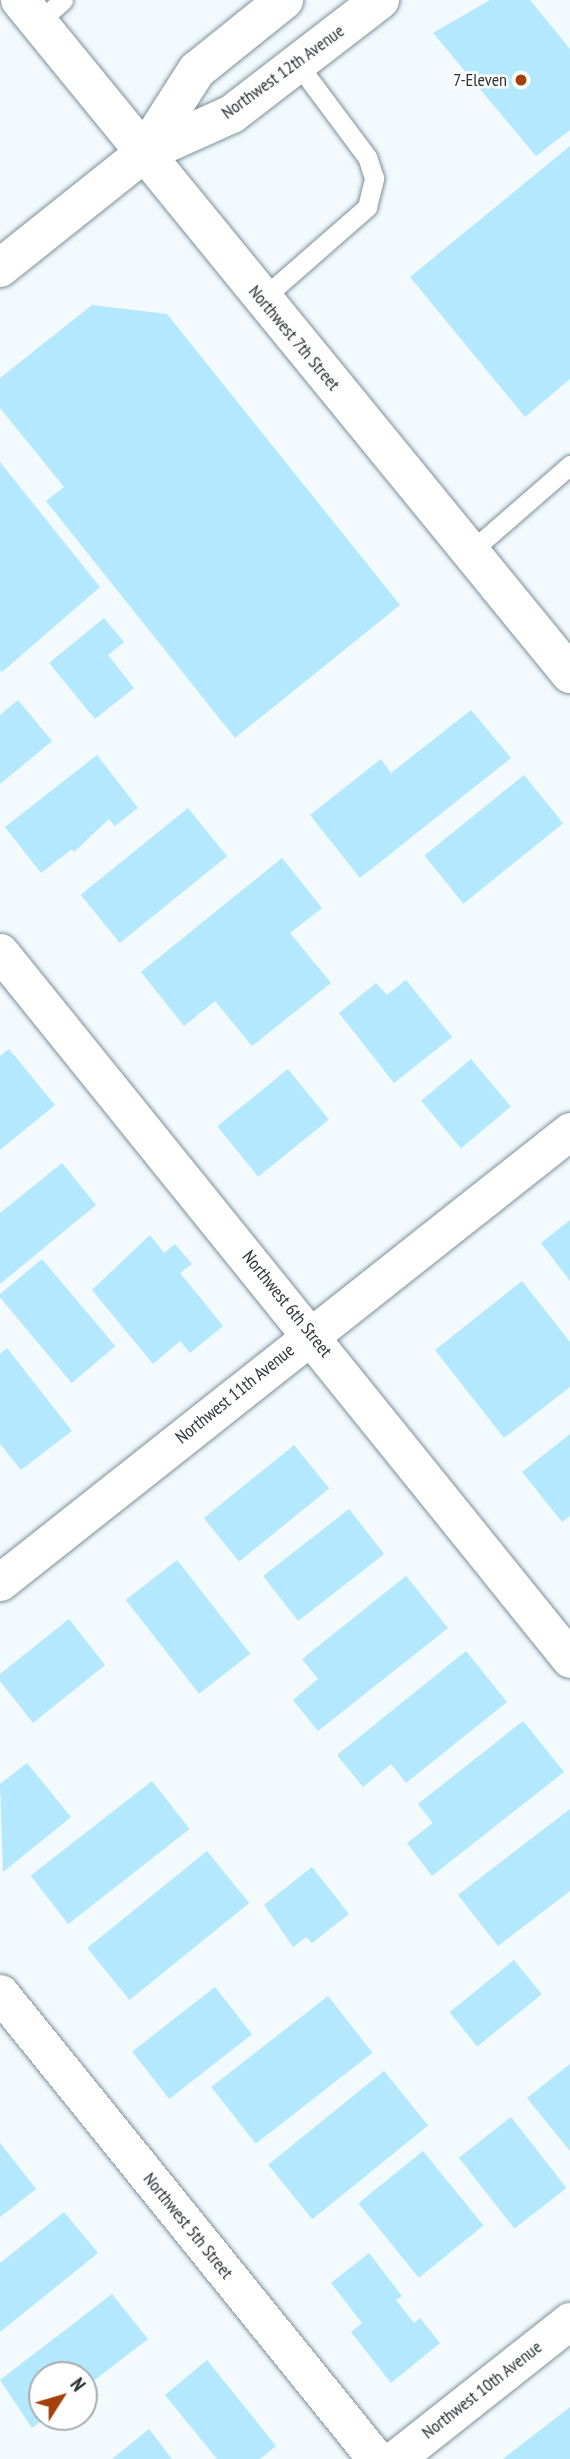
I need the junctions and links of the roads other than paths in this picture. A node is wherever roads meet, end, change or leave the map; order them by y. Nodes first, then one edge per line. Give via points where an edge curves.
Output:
1 (380, 0) edge
2 (271, 4) edge
3 (41, 7) edge
4 (298, 63) junction
5 (143, 154) junction
6 (0, 268) edge
7 (262, 299) junction
8 (570, 465) edge
9 (470, 552) junction
10 (570, 674) edge
11 (0, 952) edge
12 (567, 1140) edge
13 (310, 1333) junction
14 (0, 1582) edge
15 (570, 1659) edge
16 (0, 1993) edge
17 (570, 2321) edge
18 (376, 2459) edge
19 (395, 2459) edge

1 - 4 main road, Northwest 12th Avenue
2 - 5 main road, Northwest 12th Avenue via 197,69
3 - 5 main road, Northwest 7th Street
4 - 5 main road, Northwest 12th Avenue via 232,114
4 - 7 lane via 367,157 374,178 367,206
5 - 6 main road, Northwest 12th Avenue
5 - 7 main road, Northwest 7th Street
7 - 9 main road, Northwest 7th Street
8 - 9 lane
9 - 10 main road, Northwest 7th Street
11 - 13 street, Northwest 6th Street
12 - 13 street, Northwest 11th Avenue
13 - 14 street, Northwest 11th Avenue
13 - 15 street, Northwest 6th Street
16 - 18 street, Northwest 5th Street
17 - 19 street, Northwest 10th Avenue

